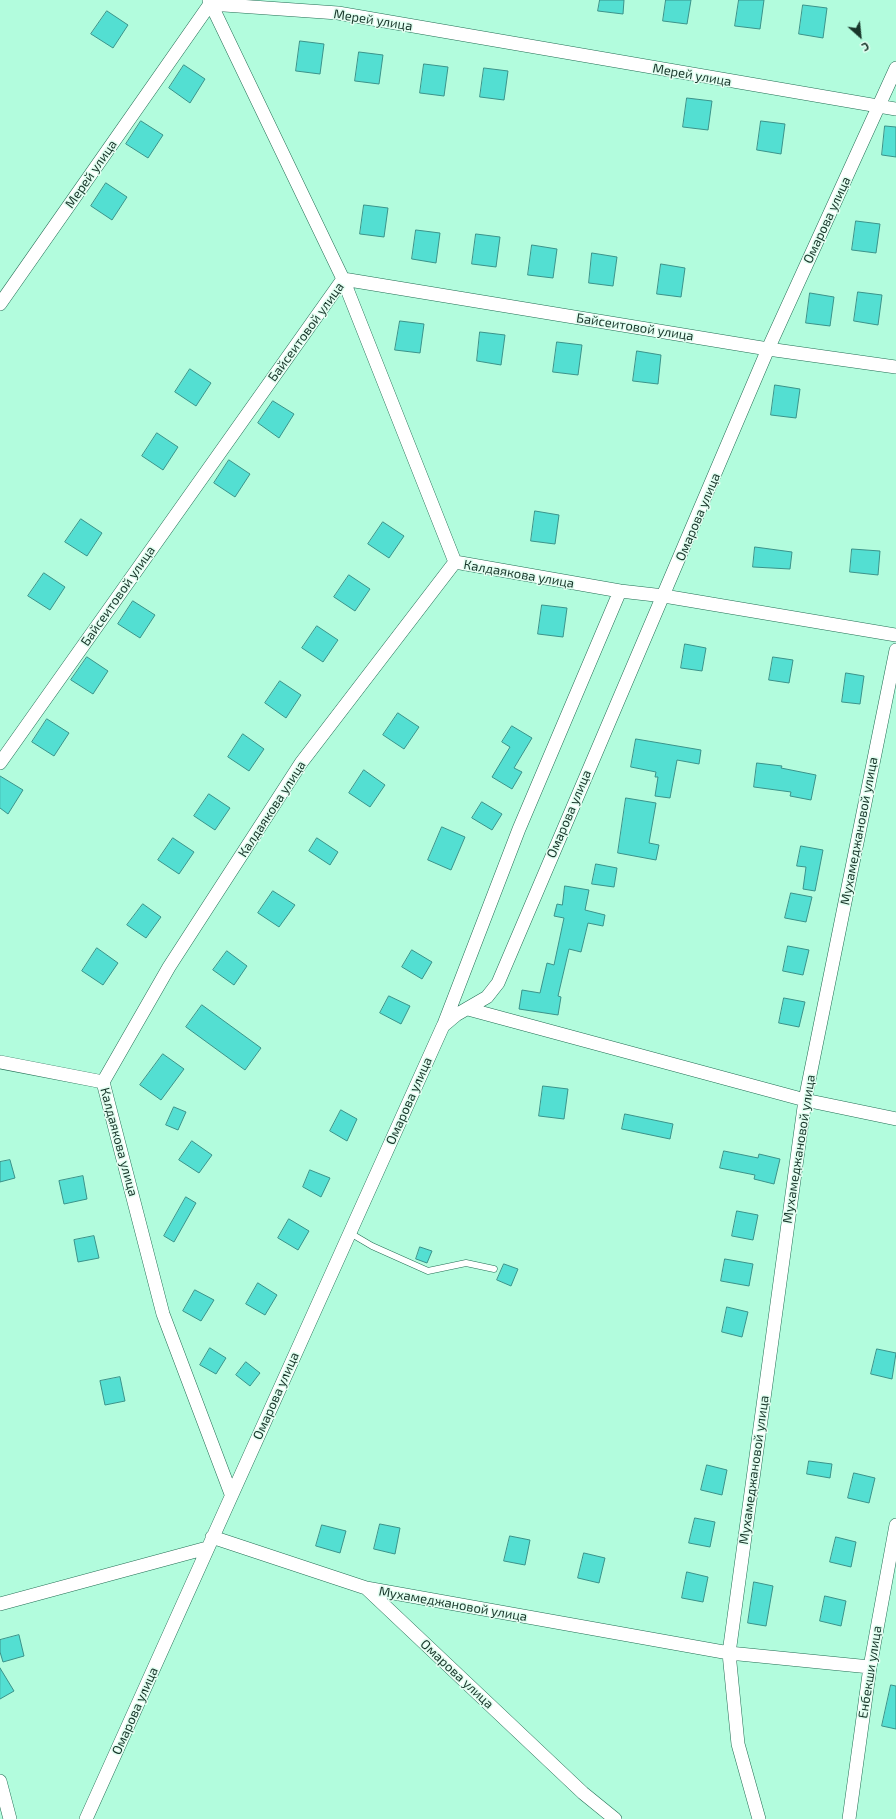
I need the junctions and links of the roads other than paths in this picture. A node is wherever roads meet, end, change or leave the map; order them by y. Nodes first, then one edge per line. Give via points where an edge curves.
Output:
1 (210, 2) edge
2 (896, 68) edge
3 (879, 108) junction
4 (896, 109) edge
5 (342, 279) junction
6 (0, 304) edge
7 (768, 349) junction
8 (896, 367) edge
9 (455, 562) junction
10 (620, 591) junction
11 (664, 596) junction
12 (896, 635) edge
13 (896, 650) edge
14 (0, 763) edge
15 (468, 1009) junction
16 (443, 1026) junction
17 (0, 1062) edge
18 (103, 1082) junction
19 (805, 1100) junction
20 (896, 1119) edge
21 (350, 1233) junction
22 (494, 1269) dead end
23 (232, 1494) junction
24 (896, 1525) edge
25 (210, 1542) junction
26 (366, 1588) junction
27 (0, 1604) edge
28 (729, 1653) junction
29 (870, 1667) junction
30 (0, 1782) edge
31 (10, 1819) edge
32 (86, 1819) edge
33 (615, 1819) edge
34 (759, 1819) edge
35 (849, 1819) edge

1 - 3 street, Мерей улица via 338,14
1 - 5 street
1 - 6 street, Мерей улица
2 - 3 street, Омарова улица
3 - 4 street, Мерей улица
3 - 7 street, Омарова улица
5 - 7 street, Байсеитовой улица
5 - 9 street
5 - 14 street, Байсеитовой улица
7 - 8 street, Байсеитовой улица
7 - 11 street, Омарова улица
9 - 10 street, Калдаякова улица
9 - 18 street, Калдаякова улица via 302,763 169,967
10 - 11 street, Калдаякова улица
10 - 16 street via 519,829
11 - 12 street, Калдаякова улица
11 - 15 street, Омарова улица via 498,983 487,997
13 - 19 street, Мухамеджановой улица
15 - 16 street, Омарова улица
15 - 19 street
16 - 21 street, Омарова улица
17 - 18 street
18 - 23 street, Калдаякова улица via 163,1314
19 - 20 street
19 - 28 street, Мухамеджановой улица
21 - 22 lane via 372,1246 428,1271 466,1263
21 - 23 street, Омарова улица
23 - 25 street, Омарова улица
24 - 29 street, Енбекши улица
25 - 26 street, Омарова улица
25 - 27 street
25 - 32 street, Омарова улица
26 - 28 street, Мухамеджановой улица
26 - 33 street, Омарова улица via 583,1793
28 - 29 street, Мухамеджановой улица
28 - 34 street, Мухамеджановой улица via 738,1744
29 - 35 street, Енбекши улица
30 - 31 street

